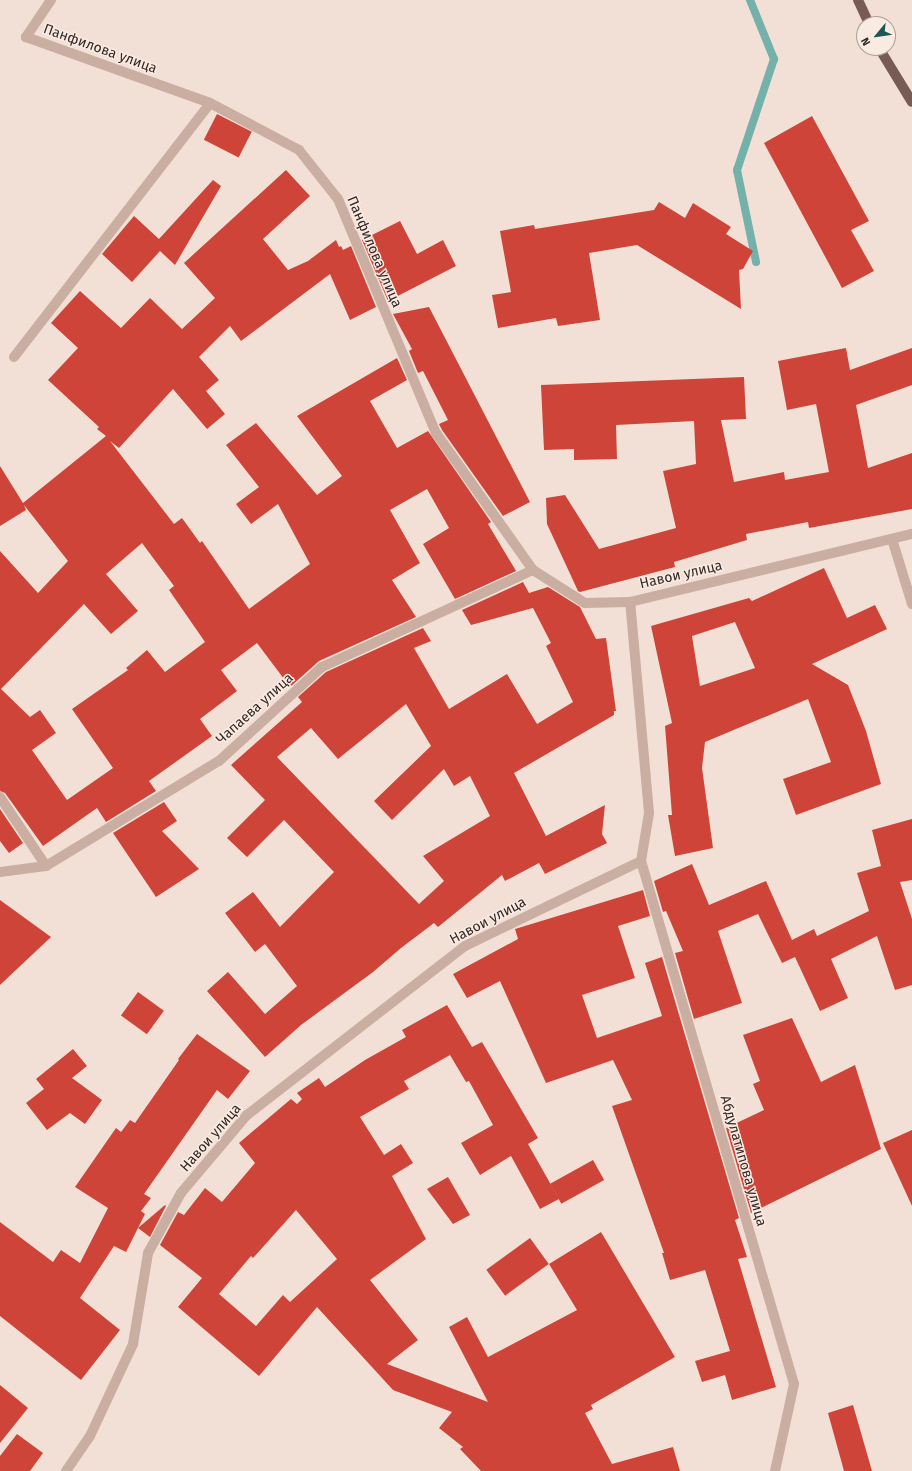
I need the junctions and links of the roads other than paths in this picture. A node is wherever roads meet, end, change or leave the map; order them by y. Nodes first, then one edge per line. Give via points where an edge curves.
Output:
1 (51, 0) edge
2 (858, 0) edge
3 (865, 16) edge
4 (885, 56) edge
5 (912, 102) edge
6 (210, 103) junction
7 (14, 357) dead end
8 (912, 534) edge
9 (892, 539) junction
10 (533, 570) junction
11 (630, 602) junction
12 (912, 604) edge
13 (0, 797) edge
14 (641, 861) junction
15 (46, 866) junction
16 (0, 872) edge
17 (66, 1471) edge
18 (776, 1471) edge

1 - 6 street, Панфилова улица via 26,37
2 - 3 main road
4 - 5 main road
6 - 7 street
6 - 10 street, Панфилова улица via 299,150 338,199 436,433
8 - 9 street, Навои улица
9 - 11 street, Навои улица
9 - 12 street
10 - 11 street, Панфилова улица via 585,603
10 - 15 street, Чапаева улица via 322,667 219,761
11 - 14 street, Навои улица via 649,813
13 - 15 street
14 - 17 street, Навои улица via 465,946 247,1115 181,1193 148,1253 133,1344 90,1436
14 - 18 street, Абдулатипова улица via 794,1384
15 - 16 street, Чапаева улица

